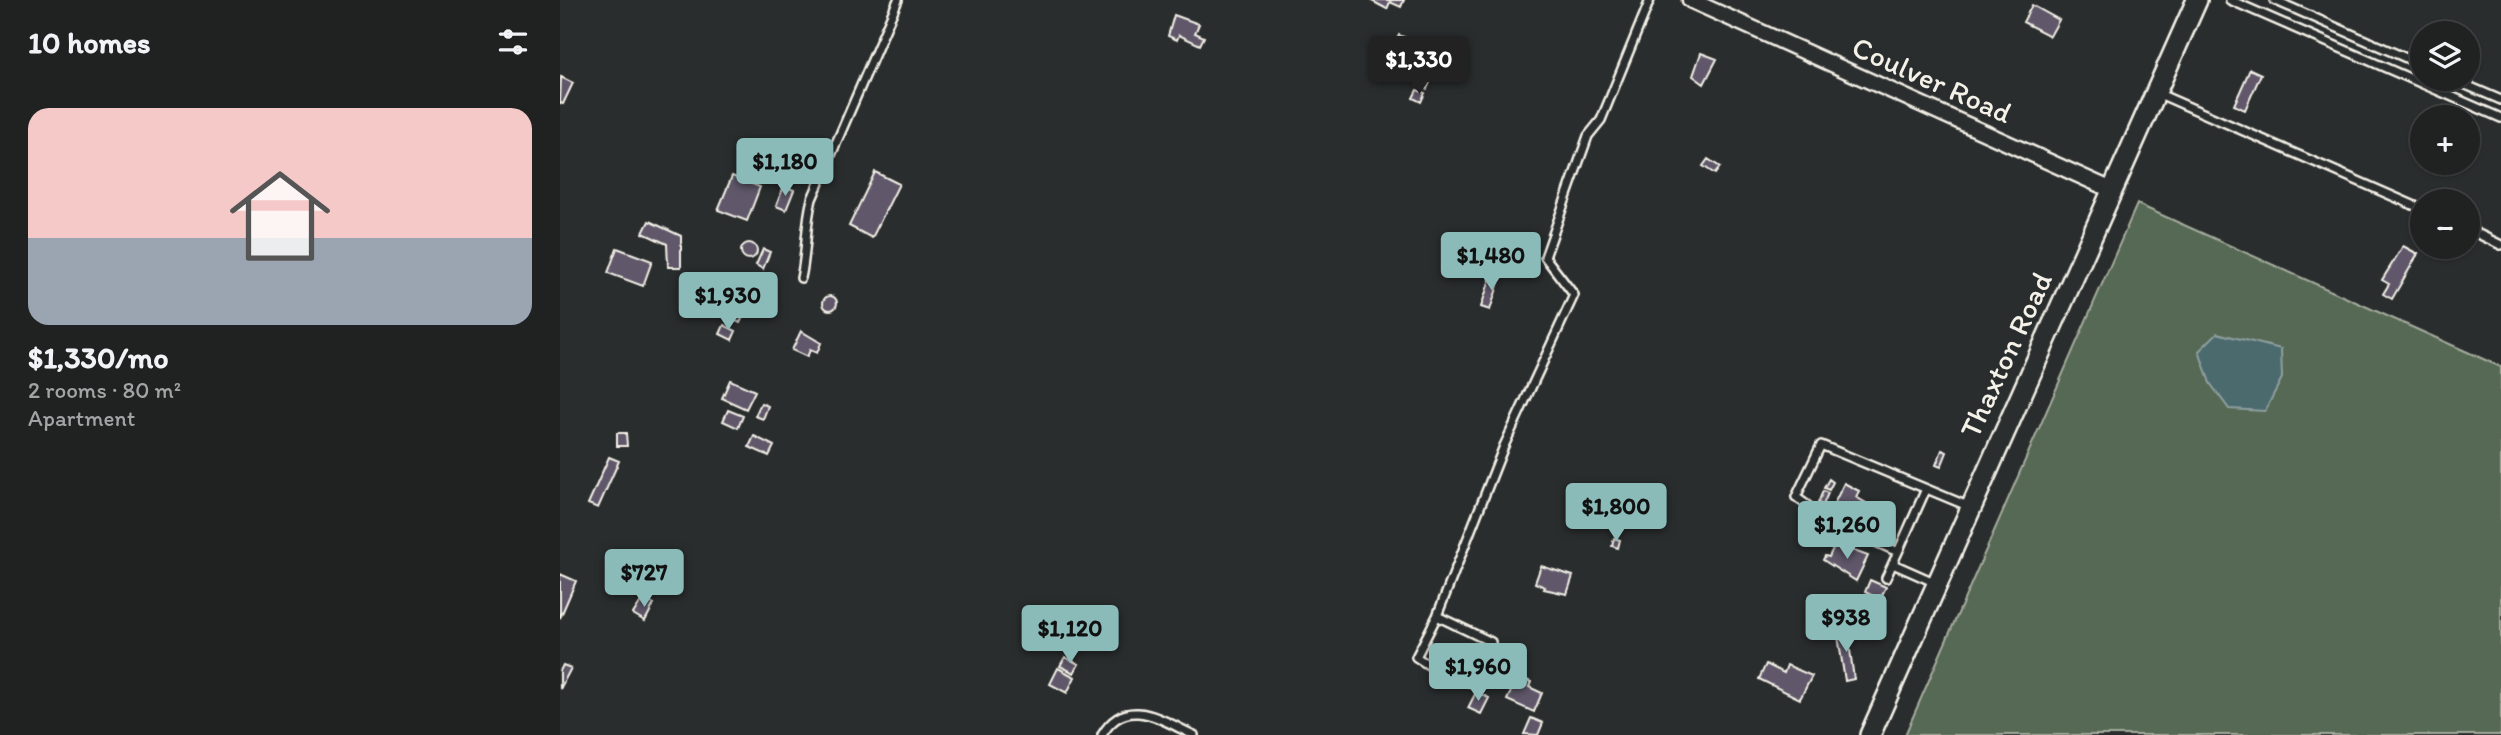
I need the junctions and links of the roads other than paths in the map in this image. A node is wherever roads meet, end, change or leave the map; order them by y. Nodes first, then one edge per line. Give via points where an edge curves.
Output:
1 (898, 0) edge
2 (1650, 0) edge
3 (1690, 0) edge
4 (2197, 0) edge
5 (2230, 0) edge
6 (2274, 0) edge
7 (2410, 60) edge
8 (2480, 91) edge
9 (2156, 93) junction
10 (2501, 100) edge
11 (2501, 118) edge
12 (2114, 191) junction
13 (2410, 203) edge
14 (2480, 235) edge
15 (2501, 245) edge
16 (801, 278) dead end
17 (1926, 489) junction
18 (1970, 507) junction
19 (1898, 552) junction
20 (1893, 564) junction
21 (1886, 578) dead end
22 (1937, 583) junction
23 (1437, 616) junction
24 (1102, 735) edge
25 (1194, 735) edge
26 (1870, 735) edge

1 - 16 lane via 812,199
2 - 23 lane via 1601,120 1588,136 1545,257 1574,295 1504,446
3 - 12 street, Coulver Road
4 - 9 street, Thaxton Road
5 - 11 lane
6 - 7 lane
8 - 10 lane
9 - 12 street, Thaxton Road
9 - 13 lane
12 - 18 street, Thaxton Road
14 - 15 lane
17 - 18 lane
17 - 19 lane
17 - 19 lane via 1821,444 1797,497 1827,520
18 - 22 street, Thaxton Road
19 - 20 lane
20 - 21 lane
20 - 22 lane
22 - 26 street, Thaxton Road
23 - 23 lane via 1416,657 1444,676 1473,683 1493,672 1491,642
24 - 25 lane via 1115,717 1132,712 1153,716

